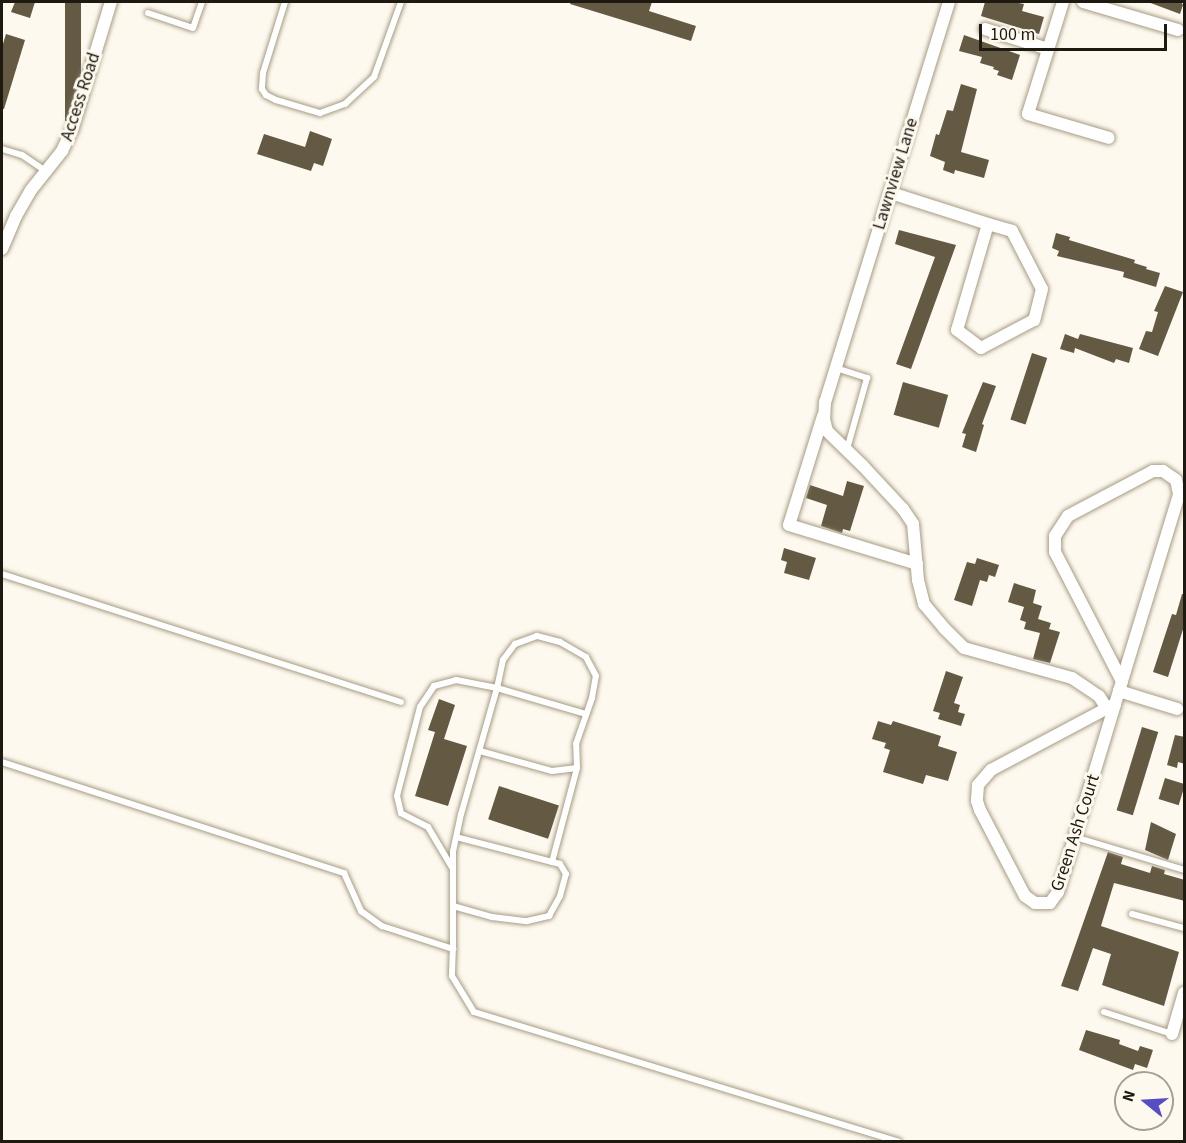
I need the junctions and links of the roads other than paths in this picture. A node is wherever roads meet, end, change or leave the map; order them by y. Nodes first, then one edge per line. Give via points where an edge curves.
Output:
1 (111, 2) edge
2 (202, 2) edge
3 (285, 2) edge
4 (400, 2) edge
5 (949, 2) edge
6 (1063, 2) edge
7 (1083, 2) edge
8 (1109, 5) edge
9 (148, 13) dead end
10 (985, 29) dead end
11 (1178, 30) dead end
12 (1048, 49) junction
13 (1109, 138) dead end
14 (2, 148) edge
15 (46, 171) junction
16 (891, 193) junction
17 (988, 224) junction
18 (2, 249) edge
19 (836, 368) junction
20 (824, 411) junction
21 (847, 449) junction
22 (917, 564) junction
23 (2, 574) edge
24 (1120, 686) junction
25 (497, 688) junction
26 (400, 702) dead end
27 (1111, 706) junction
28 (1181, 710) edge
29 (586, 714) junction
30 (480, 751) junction
31 (2, 762) edge
32 (577, 768) junction
33 (456, 837) junction
34 (1075, 837) junction
35 (552, 862) junction
36 (453, 869) junction
37 (1185, 870) edge
38 (453, 906) junction
39 (1132, 914) dead end
40 (1185, 928) edge
41 (453, 949) junction
42 (1185, 993) edge
43 (1104, 1012) dead end
44 (1172, 1034) joint
45 (899, 1142) edge

1 - 15 street, Access Road via 72,130
2 - 9 lane via 194,28
3 - 4 lane via 263,73 262,89 276,100 320,113 345,104 375,77
5 - 16 street, Lawnview Lane
6 - 12 street
7 - 8 street
8 - 11 street
10 - 12 street
12 - 13 street via 1028,114
14 - 15 lane via 22,155
15 - 18 street, Access Road via 16,216
16 - 17 street
16 - 19 street, Lawnview Lane
17 - 17 street via 957,330 981,348 1034,320 1042,289 1012,231
19 - 20 street, Lawnview Lane
19 - 21 lane via 867,378
20 - 21 street via 827,431
20 - 22 street, Lawnview Lane via 789,525
21 - 22 street via 913,524
22 - 27 street via 924,604 964,648 1072,678
23 - 26 lane
24 - 24 street, Green Ash Court via 1055,552 1055,536 1068,516 1154,471 1163,471 1176,480 1179,494
24 - 27 street, Green Ash Court
24 - 28 street
25 - 29 lane
25 - 29 lane via 503,660 515,644 537,636 560,642 586,657 596,676
25 - 30 lane
25 - 36 lane via 456,680 434,686 420,707 397,796 400,813 428,827
27 - 34 street, Green Ash Court
27 - 34 street, Green Ash Court via 991,770 978,785 980,810 1031,902 1043,905 1055,899
29 - 32 lane via 576,744
30 - 32 lane via 552,771
30 - 33 lane
31 - 41 lane via 344,873 361,911 382,926
32 - 35 lane
33 - 35 lane
33 - 36 lane
34 - 37 lane
35 - 38 lane via 560,864 566,874 549,916 527,921 492,917
36 - 38 lane
38 - 41 lane
39 - 40 lane
41 - 45 lane via 452,976 474,1012
42 - 44 street
43 - 44 lane

